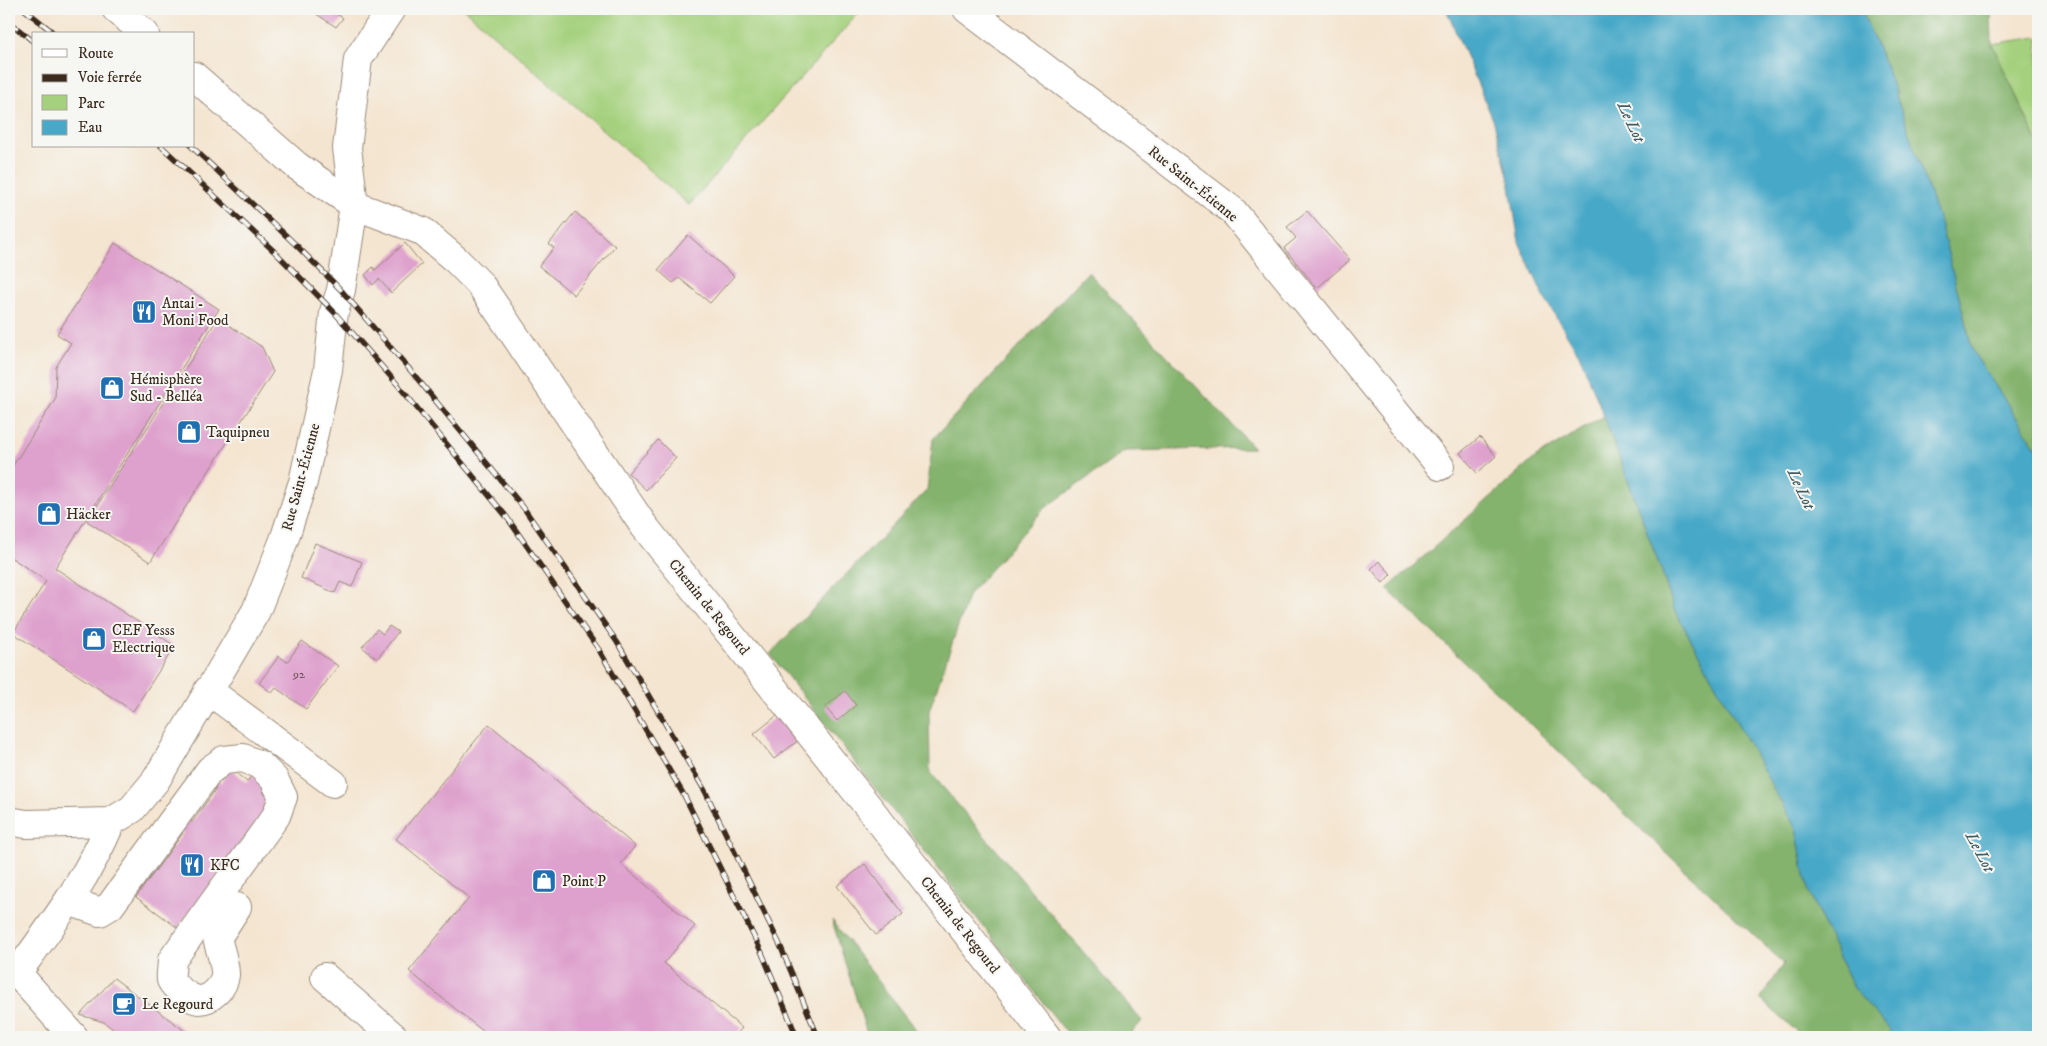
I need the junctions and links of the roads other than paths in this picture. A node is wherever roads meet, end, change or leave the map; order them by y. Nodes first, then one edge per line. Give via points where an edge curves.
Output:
1 (116, 9) edge
2 (391, 9) edge
3 (967, 9) edge
4 (143, 32) edge
5 (195, 77) edge
6 (354, 205) junction
7 (1440, 466) dead end
8 (208, 690) junction
9 (333, 783) dead end
10 (111, 822) junction
11 (15, 825) edge
12 (69, 901) junction
13 (237, 907) dead end
14 (325, 977) dead end
15 (74, 1037) edge
16 (394, 1037) edge
17 (1047, 1037) edge

1 - 4 street
2 - 6 street, Rue Saint-Étienne via 358,59 347,148
3 - 7 street, Rue Saint-Étienne via 1233,211
5 - 6 street, Chemin de Regourd via 297,166
6 - 8 street, Rue Saint-Étienne via 341,290 334,312 328,370 303,482 256,612
6 - 17 street, Chemin de Regourd via 422,231 480,284 644,526
8 - 9 street
8 - 10 street, Rue Saint-Étienne via 156,780 132,809
10 - 11 street
10 - 12 street via 100,850
12 - 13 street via 100,912 110,906 210,770 224,760 243,758 260,765 274,779 284,797 276,816 172,960 171,979 190,997 199,1000 210,997 220,987 225,975 217,938
12 - 15 street via 17,973
14 - 16 street

